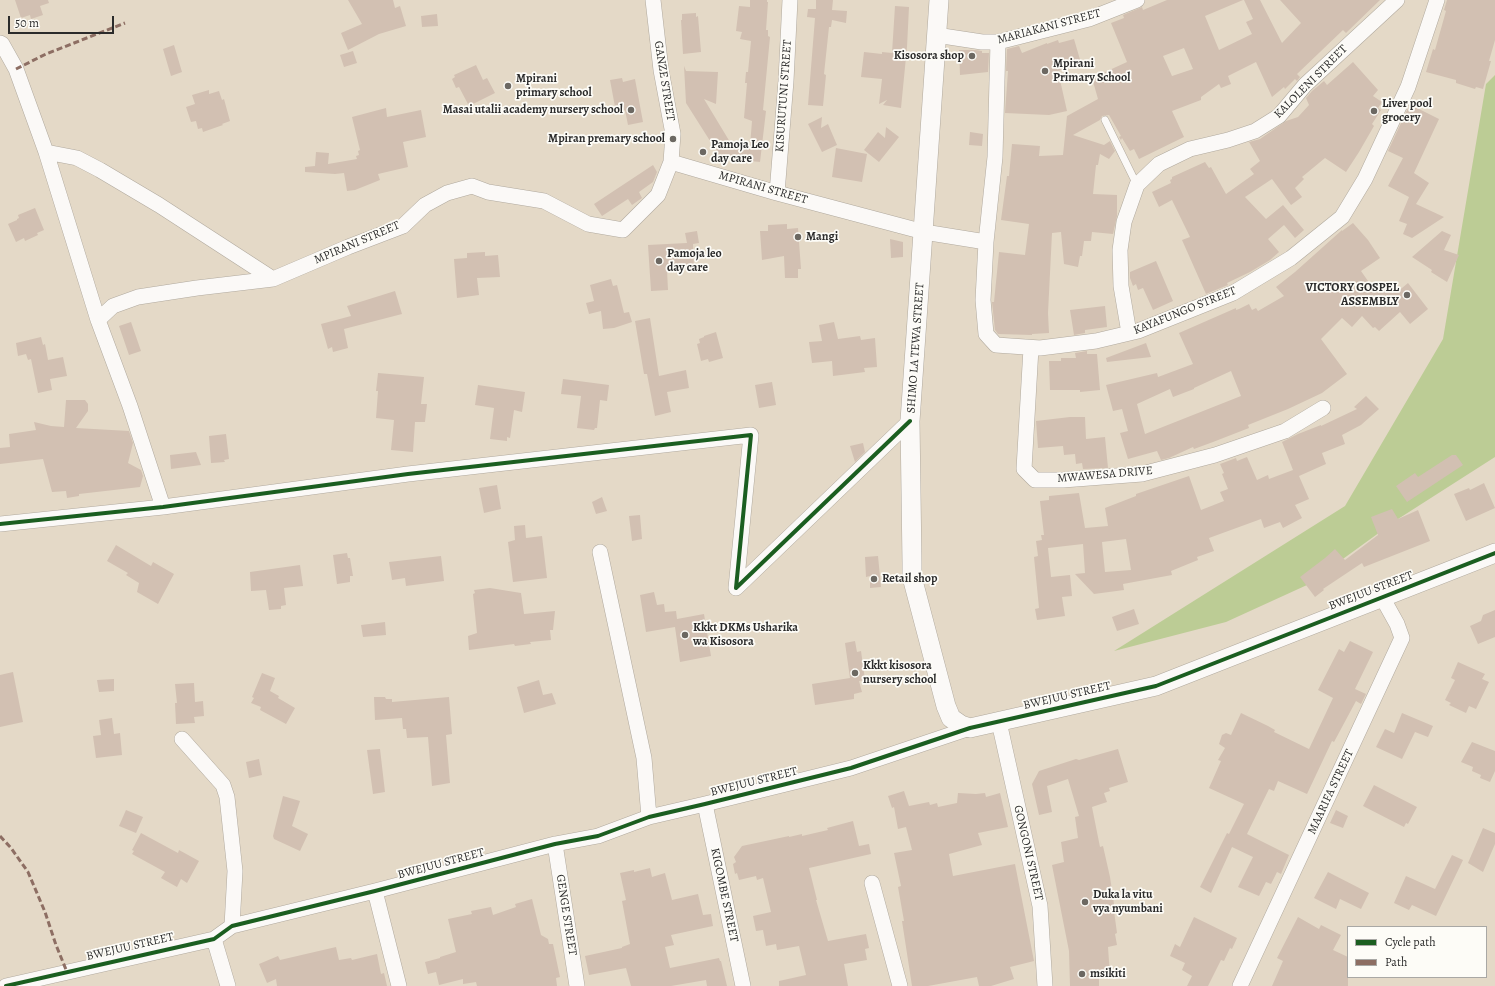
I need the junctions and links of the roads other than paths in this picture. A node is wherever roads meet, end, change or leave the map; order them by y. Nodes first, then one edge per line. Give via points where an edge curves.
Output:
1 (653, 0) edge
2 (790, 0) edge
3 (939, 0) edge
4 (1137, 0) edge
5 (1397, 0) edge
6 (1437, 0) edge
7 (936, 35) junction
8 (1, 41) edge
9 (998, 42) junction
10 (1105, 120) dead end
11 (46, 152) junction
12 (671, 162) junction
13 (1137, 185) junction
14 (777, 192) junction
15 (924, 232) junction
16 (986, 242) junction
17 (272, 279) junction
18 (98, 320) junction
19 (1129, 333) junction
20 (1031, 348) junction
21 (1323, 408) dead end
22 (910, 420) junction
23 (163, 507) junction
24 (0, 524) edge
25 (600, 552) dead end
26 (1495, 553) edge
27 (1382, 597) junction
28 (999, 722) junction
29 (970, 728) junction
30 (182, 739) dead end
31 (705, 804) junction
32 (649, 817) junction
33 (555, 844) junction
34 (872, 883) dead end
35 (375, 891) junction
36 (232, 926) junction
37 (214, 938) junction
38 (6, 986) edge
39 (228, 986) edge
40 (399, 986) edge
41 (577, 986) edge
42 (743, 986) edge
43 (900, 986) edge
44 (1044, 986) edge
45 (1240, 986) edge

1 - 12 street, GANZE STREET via 661,70 673,134
2 - 14 street, KISURUTUNI STREET
3 - 7 street, SHIMO LA TEWA STREET
4 - 9 street, MARIAKANI STREET via 1089,19
5 - 13 street, KALOLENI STREET via 1305,85 1279,116 1255,131 1190,149 1158,164
6 - 19 street, KAYAFUNGO STREET via 1408,87 1365,179 1342,216 1291,258 1234,293
7 - 9 street, MARIAKANI STREET
7 - 15 street, SHIMO LA TEWA STREET
8 - 11 street via 16,70
9 - 16 street, KAYAFUNGO STREET via 995,157
10 - 13 lane
11 - 17 street via 77,158 94,167 159,205
11 - 18 street
12 - 14 street, MPIRANI STREET
12 - 17 street, MPIRANI STREET via 658,195 623,230 588,224 544,201 488,192 472,186 447,193 426,206 403,226
13 - 19 street, KALOLENI STREET via 1124,222 1120,250 1121,286
14 - 15 street, MPIRANI STREET
15 - 16 street, MPIRANI STREET
15 - 22 street, SHIMO LA TEWA STREET
16 - 20 street, KAYAFUNGO STREET via 983,300 986,334 996,345
17 - 18 street, MPIRANI STREET via 138,296 113,306
18 - 23 street
19 - 20 street, KAYAFUNGO STREET
20 - 21 street, MWAWESA DRIVE via 1024,469 1034,480 1142,474 1215,455 1285,431
22 - 23 street via 736,588 751,435 408,474
22 - 29 street, SHIMO LA TEWA STREET via 912,577 946,706 952,718
23 - 24 street
25 - 32 street via 644,758
26 - 27 street, BWEJUU STREET
27 - 28 street, BWEJUU STREET via 1156,686
27 - 45 street, MAARIFA STREET via 1402,638
28 - 29 street, BWEJUU STREET
28 - 44 street, GONGONI STREET via 1040,906
29 - 31 street, BWEJUU STREET via 851,768
30 - 36 street via 223,785 227,797 235,871
31 - 32 street, BWEJUU STREET
31 - 42 street, KIGOMBE STREET
32 - 33 street, BWEJUU STREET via 598,836
33 - 35 street, BWEJUU STREET
33 - 41 street, GENGE STREET
34 - 43 street
35 - 36 street, BWEJUU STREET
35 - 40 street
36 - 37 street, BWEJUU STREET
37 - 38 street, BWEJUU STREET
37 - 39 street

